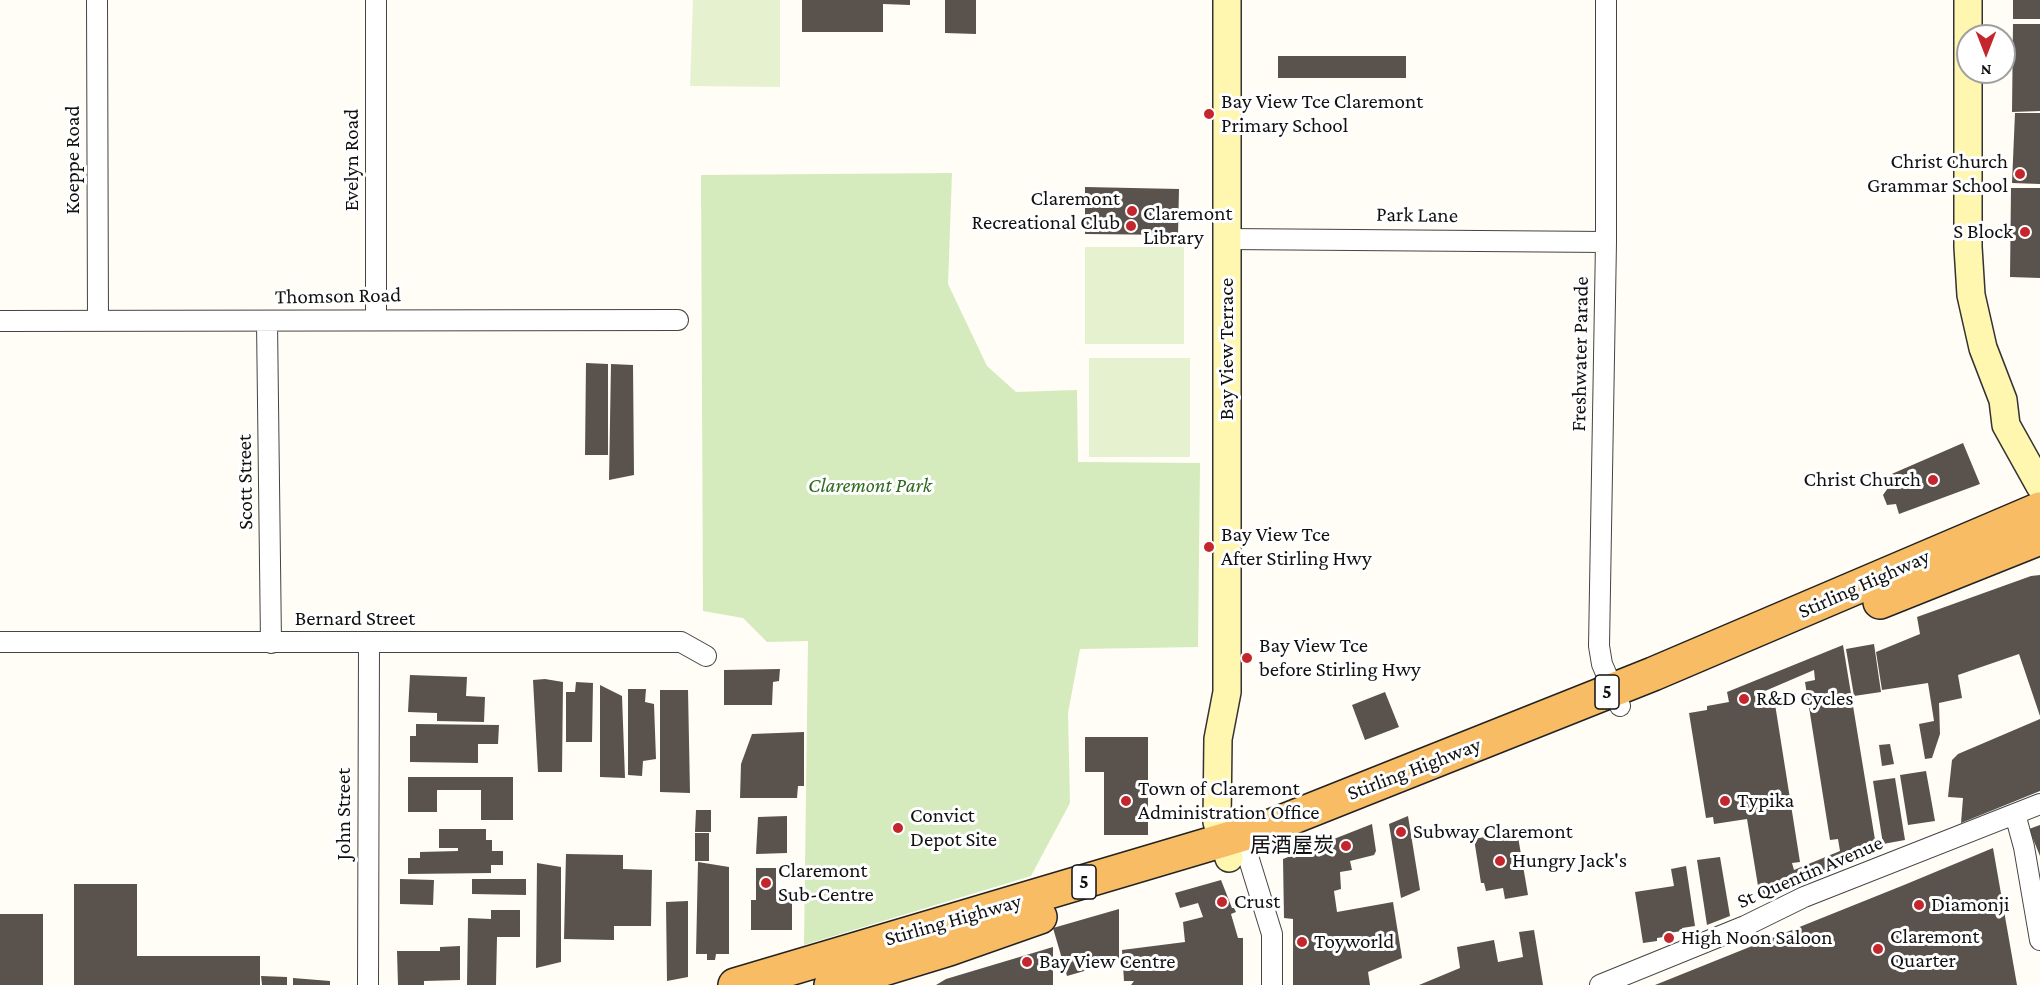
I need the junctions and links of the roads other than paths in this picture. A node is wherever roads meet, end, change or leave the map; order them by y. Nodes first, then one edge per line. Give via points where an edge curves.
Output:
1 (97, 0) edge
2 (376, 0) edge
3 (1227, 0) edge
4 (1606, 0) edge
5 (1968, 0) edge
6 (1227, 239) junction
7 (1606, 242) junction
8 (376, 319) junction
9 (98, 320) junction
10 (678, 320) dead end
11 (0, 321) edge
12 (267, 322) junction
13 (2003, 400) junction
14 (2040, 448) edge
15 (2040, 486) edge
16 (2040, 509) edge
17 (2034, 545) edge
18 (0, 642) edge
19 (271, 643) junction
20 (369, 644) junction
21 (706, 656) dead end
22 (1616, 698) junction
23 (2040, 804) edge
24 (2015, 814) junction
25 (1235, 847) junction
26 (2040, 940) edge
27 (949, 949) junction
28 (851, 973) edge
29 (368, 985) edge
30 (735, 985) edge
31 (907, 985) edge
32 (1272, 985) edge
33 (1600, 985) edge

1 - 9 street, Koeppe Road
2 - 8 street, Evelyn Road
3 - 6 main road, Bay View Terrace
4 - 7 street, Freshwater Parade
5 - 13 main road via 1969,282 1978,330
6 - 7 street, Park Lane
6 - 25 main road, Bay View Terrace via 1227,699 1235,738
7 - 22 street, Freshwater Parade via 1599,646
8 - 10 street, Thomson Road
8 - 12 street, Thomson Road
9 - 11 street, Thomson Road
9 - 12 street, Thomson Road
12 - 19 street, Scott Street
13 - 14 main road via 2021,418
13 - 15 main road via 2006,425
16 - 22 highway, Stirling Highway / 5
17 - 22 highway, Stirling Highway / 5
18 - 19 street, Bernard Street
19 - 20 street, Bernard Street
20 - 21 street, Bernard Street via 681,642
20 - 29 street, John Street
22 - 25 highway, Stirling Highway / 5 via 1289,840
23 - 24 street, St Quentin Avenue
24 - 26 street
24 - 33 street, St Quentin Avenue via 1804,897 1745,926
25 - 27 highway, Stirling Highway / 5
25 - 28 highway, Stirling Highway / 5
25 - 32 street, Bay View Terrace via 1272,934
27 - 28 highway, Stirling Highway / 5
27 - 31 highway via 931,969
28 - 30 highway, Stirling Highway / 5

